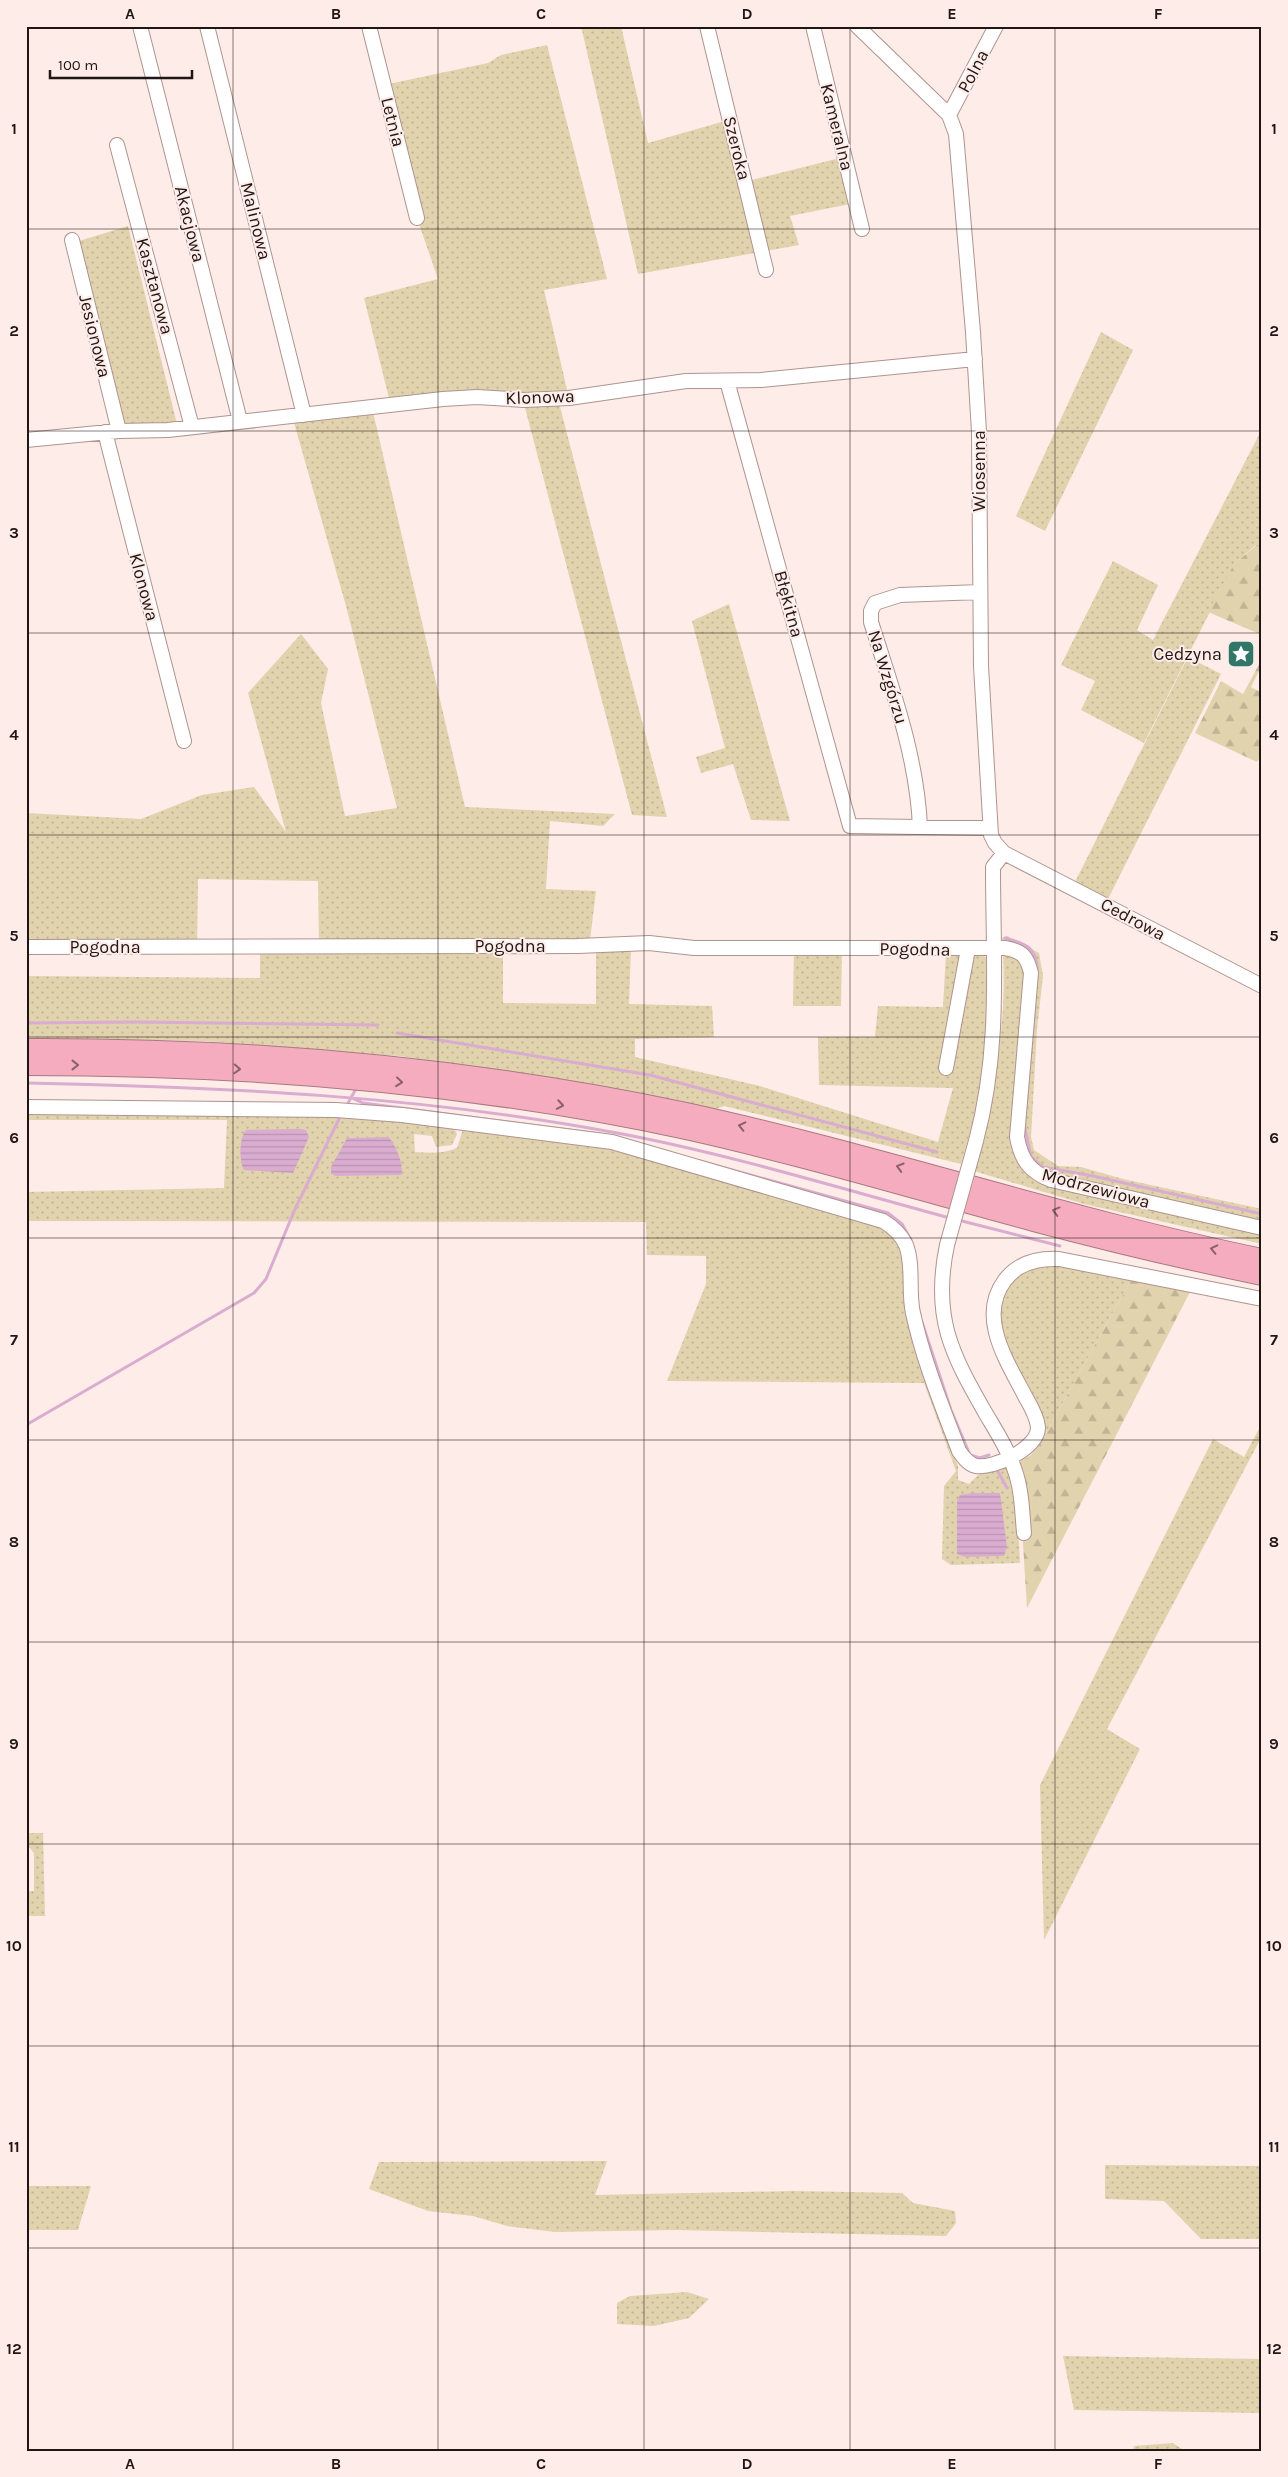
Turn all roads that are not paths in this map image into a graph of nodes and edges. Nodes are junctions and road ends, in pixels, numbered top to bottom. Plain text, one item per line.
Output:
1 (140, 26) edge
2 (206, 26) edge
3 (369, 26) edge
4 (707, 26) edge
5 (812, 26) edge
6 (857, 26) edge
7 (996, 26) edge
8 (949, 115) junction
9 (117, 145) dead end
10 (417, 218) dead end
11 (862, 229) dead end
12 (72, 240) dead end
13 (766, 270) dead end
14 (975, 359) junction
15 (727, 381) junction
16 (304, 415) junction
17 (240, 421) junction
18 (192, 427) junction
19 (119, 431) junction
20 (105, 432) junction
21 (26, 440) edge
22 (980, 592) junction
23 (184, 741) dead end
24 (920, 827) junction
25 (990, 828) junction
26 (1004, 853) junction
27 (26, 947) edge
28 (968, 949) junction
29 (993, 949) junction
30 (1262, 986) edge
31 (26, 1049) edge
32 (26, 1065) edge
33 (946, 1068) dead end
34 (26, 1107) edge
35 (1262, 1228) edge
36 (1262, 1259) edge
37 (1262, 1275) edge
38 (1262, 1299) edge
39 (1009, 1456) junction
40 (1024, 1533) dead end

1 - 17 street, Akacjowa
2 - 16 street, Malinowa
3 - 10 street, Letnia
4 - 13 street, Szeroka
5 - 11 street, Kameralna
6 - 8 street, Wiosenna
7 - 8 street, Polna
8 - 14 street, Wiosenna
9 - 18 street, Kasztanowa
12 - 19 street, Jesionowa
14 - 15 street, Klonowa
14 - 22 street, Wiosenna
15 - 16 street, Klonowa
15 - 24 street, Błękitna
16 - 17 street, Klonowa
17 - 18 street, Klonowa
18 - 19 street, Klonowa
19 - 20 street, Klonowa
20 - 21 street, Klonowa
20 - 23 street, Klonowa
22 - 24 street, Na Wzgórzu
22 - 25 street, Wiosenna
24 - 25 street
25 - 26 street, Wiosenna
26 - 29 street
26 - 30 street, Cedrowa
27 - 28 street, Pogodna
28 - 29 street, Pogodna
28 - 33 street
29 - 35 street, Modrzewiowa
29 - 39 street, bridge
36 -> 31 highway
32 -> 37 highway
34 - 39 street
38 - 39 street
39 - 40 street

